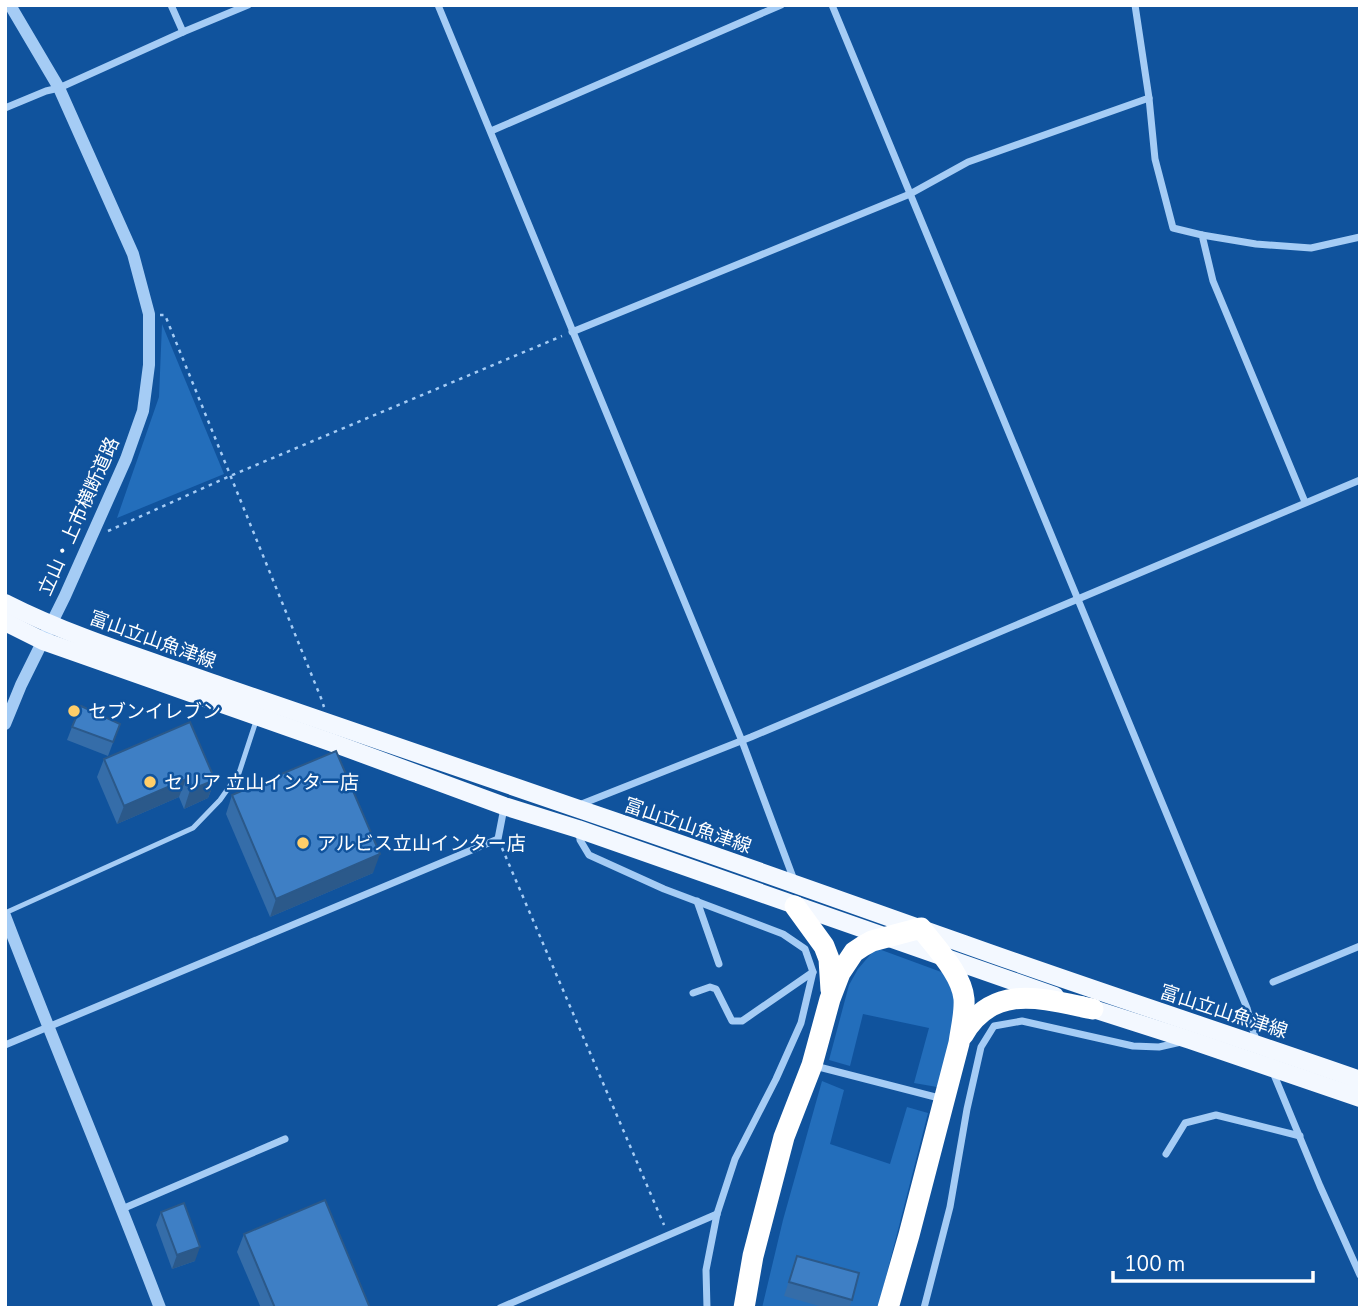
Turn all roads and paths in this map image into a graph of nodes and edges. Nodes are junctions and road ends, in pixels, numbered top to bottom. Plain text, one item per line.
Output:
1 (171, 5) edge
2 (247, 5) edge
3 (438, 5) edge
4 (781, 5) edge
5 (832, 5) edge
6 (1135, 5) edge
7 (12, 9) edge
8 (183, 32) junction
9 (60, 88) junction
10 (1149, 97) junction
11 (5, 108) edge
12 (491, 131) junction
13 (910, 194) junction
14 (1202, 235) junction
15 (1360, 237) edge
16 (149, 314) junction
17 (572, 332) junction
18 (230, 476) junction
19 (1360, 480) edge
20 (1305, 502) junction
21 (92, 538) junction
22 (1078, 598) junction
23 (5, 603) edge
24 (5, 622) edge
25 (52, 624) junction
26 (43, 641) junction
27 (257, 716) junction
28 (5, 724) edge
29 (328, 724) junction
30 (742, 741) junction
31 (504, 806) junction
32 (574, 807) junction
33 (579, 829) junction
34 (498, 839) junction
35 (796, 895) junction
36 (697, 901) junction
37 (5, 915) edge
38 (920, 928) junction
39 (885, 937) junction
40 (1360, 946) edge
41 (943, 958) junction
42 (719, 964) dead end
43 (813, 972) junction
44 (1273, 982) dead end
45 (693, 993) dead end
46 (830, 999) junction
47 (1093, 1009) junction
48 (48, 1028) junction
49 (1190, 1040) junction
50 (958, 1043) junction
51 (5, 1045) edge
52 (1258, 1045) junction
53 (811, 1065) junction
54 (1271, 1069) junction
55 (1360, 1080) edge
56 (1360, 1098) edge
57 (943, 1100) junction
58 (1300, 1136) junction
59 (285, 1139) dead end
60 (1166, 1154) dead end
61 (122, 1209) junction
62 (717, 1214) junction
63 (669, 1235) junction
64 (1360, 1275) edge
65 (160, 1308) edge
66 (500, 1308) edge
67 (708, 1308) edge
68 (744, 1308) edge
69 (888, 1308) edge
70 (924, 1308) edge

1 - 8 street
2 - 8 street
3 - 12 street
4 - 12 street
5 - 13 street
6 - 10 street
7 - 9 street
8 - 9 street
9 - 11 street
9 - 16 street, 立山・上市横断道路
10 - 13 street
10 - 14 street
12 - 17 street
13 - 17 street
13 - 22 street
14 - 15 street
14 - 20 street
16 - 18 path
16 - 21 street, 立山・上市横断道路
17 - 18 path
17 - 30 street
18 - 21 path
18 - 29 path
19 - 20 street
20 - 22 street
21 - 25 street, 立山・上市横断道路
22 - 30 street
22 - 52 street
23 - 25 main road, 富山立山魚津線
24 - 26 main road, 富山立山魚津線
25 - 26 street, 立山・上市横断道路
25 - 29 main road, 富山立山魚津線
26 - 27 main road, 富山立山魚津線
26 - 28 street, 立山・上市横断道路
27 - 31 main road, 富山立山魚津線
27 - 37 lane
29 - 32 main road, 富山立山魚津線
30 - 32 street
30 - 35 street
31 - 33 main road, 富山立山魚津線
31 - 34 street
32 - 35 main road, 富山立山魚津線
33 - 35 main road, 富山立山魚津線
33 - 36 street
34 - 48 street
34 - 63 path
35 - 38 main road, 富山立山魚津線
35 - 39 main road, 富山立山魚津線
35 - 46 highway
36 - 42 street
36 - 43 street
37 - 48 street
38 - 39 highway
38 - 41 highway
38 - 52 main road, 富山立山魚津線
39 - 41 main road, 富山立山魚津線
39 - 46 highway
40 - 44 street
41 - 47 main road, 富山立山魚津線
41 - 50 highway
43 - 45 street
43 - 62 street
46 - 53 highway
47 - 49 main road, 富山立山魚津線
47 - 50 highway
48 - 51 street
48 - 61 street
49 - 54 main road, 富山立山魚津線
49 - 70 street
50 - 57 highway
52 - 55 main road, 富山立山魚津線
53 - 57 street
53 - 68 highway
54 - 56 main road, 富山立山魚津線
54 - 58 street
57 - 69 highway
58 - 60 street
58 - 64 street
59 - 61 street
61 - 65 street
62 - 63 street
62 - 67 street
63 - 66 street

